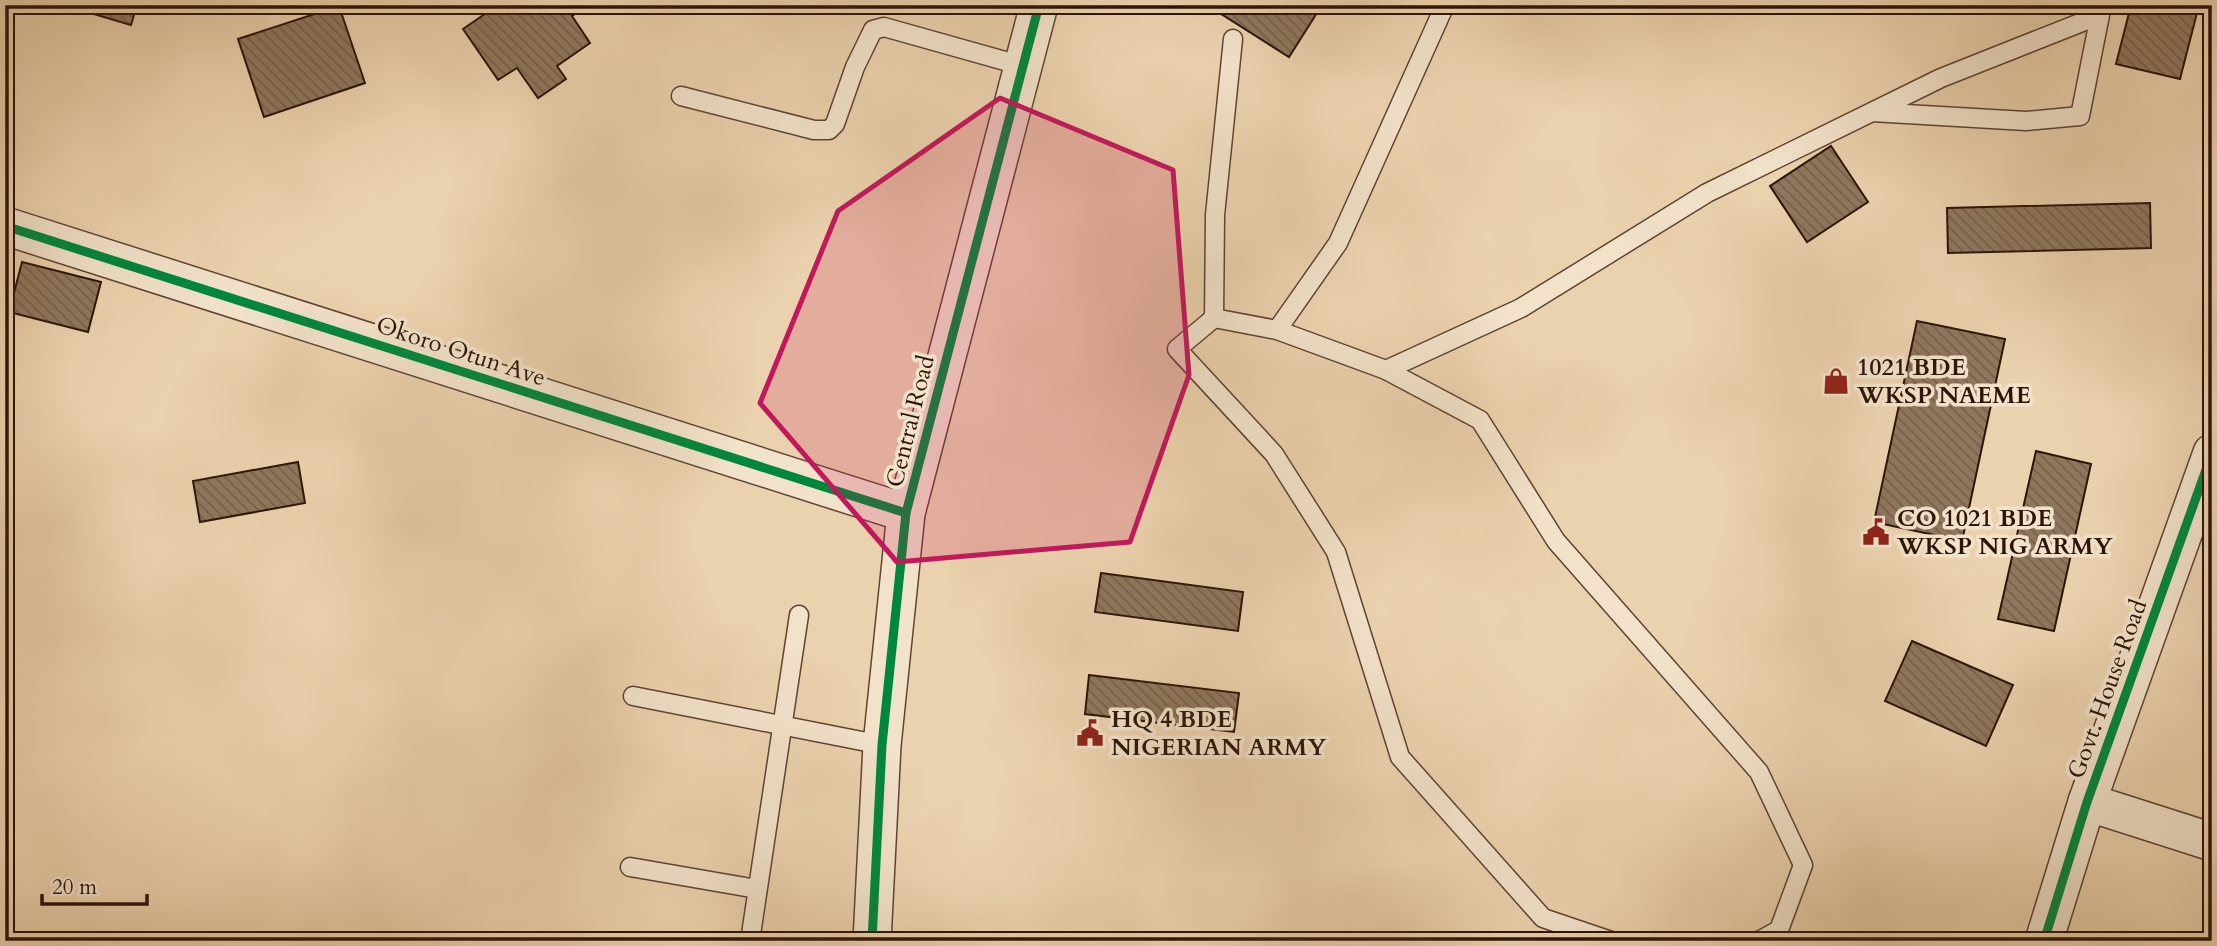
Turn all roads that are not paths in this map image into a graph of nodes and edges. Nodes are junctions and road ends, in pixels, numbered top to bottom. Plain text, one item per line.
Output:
1 (1039, 5) edge
2 (1446, 5) edge
3 (2101, 10) edge
4 (1233, 38) dead end
5 (1023, 66) junction
6 (681, 96) dead end
7 (1872, 112) junction
8 (5, 226) edge
9 (1214, 318) junction
10 (1277, 330) junction
11 (1385, 370) junction
12 (2212, 453) edge
13 (906, 513) junction
14 (799, 615) dead end
15 (633, 696) dead end
16 (781, 724) junction
17 (882, 745) junction
18 (2087, 802) junction
19 (2212, 842) edge
20 (630, 867) dead end
21 (757, 889) junction
22 (750, 941) edge
23 (872, 941) edge
24 (1611, 941) edge
25 (1759, 941) edge
26 (2044, 941) edge

1 - 5 street, Central Road
2 - 10 lane
3 - 7 lane
3 - 7 lane
4 - 9 lane
5 - 6 lane
5 - 13 street, Central Road
7 - 11 lane
8 - 13 street, Okoro Otun Ave
9 - 10 lane
9 - 24 lane
10 - 11 lane
11 - 25 lane
12 - 18 street, Govt. House Road
13 - 17 street, Central Road
14 - 16 lane
15 - 16 lane
16 - 17 lane
16 - 21 lane
17 - 23 street, Central Road
18 - 19 street
18 - 26 street, Govt. House Road
20 - 21 lane
21 - 22 lane

